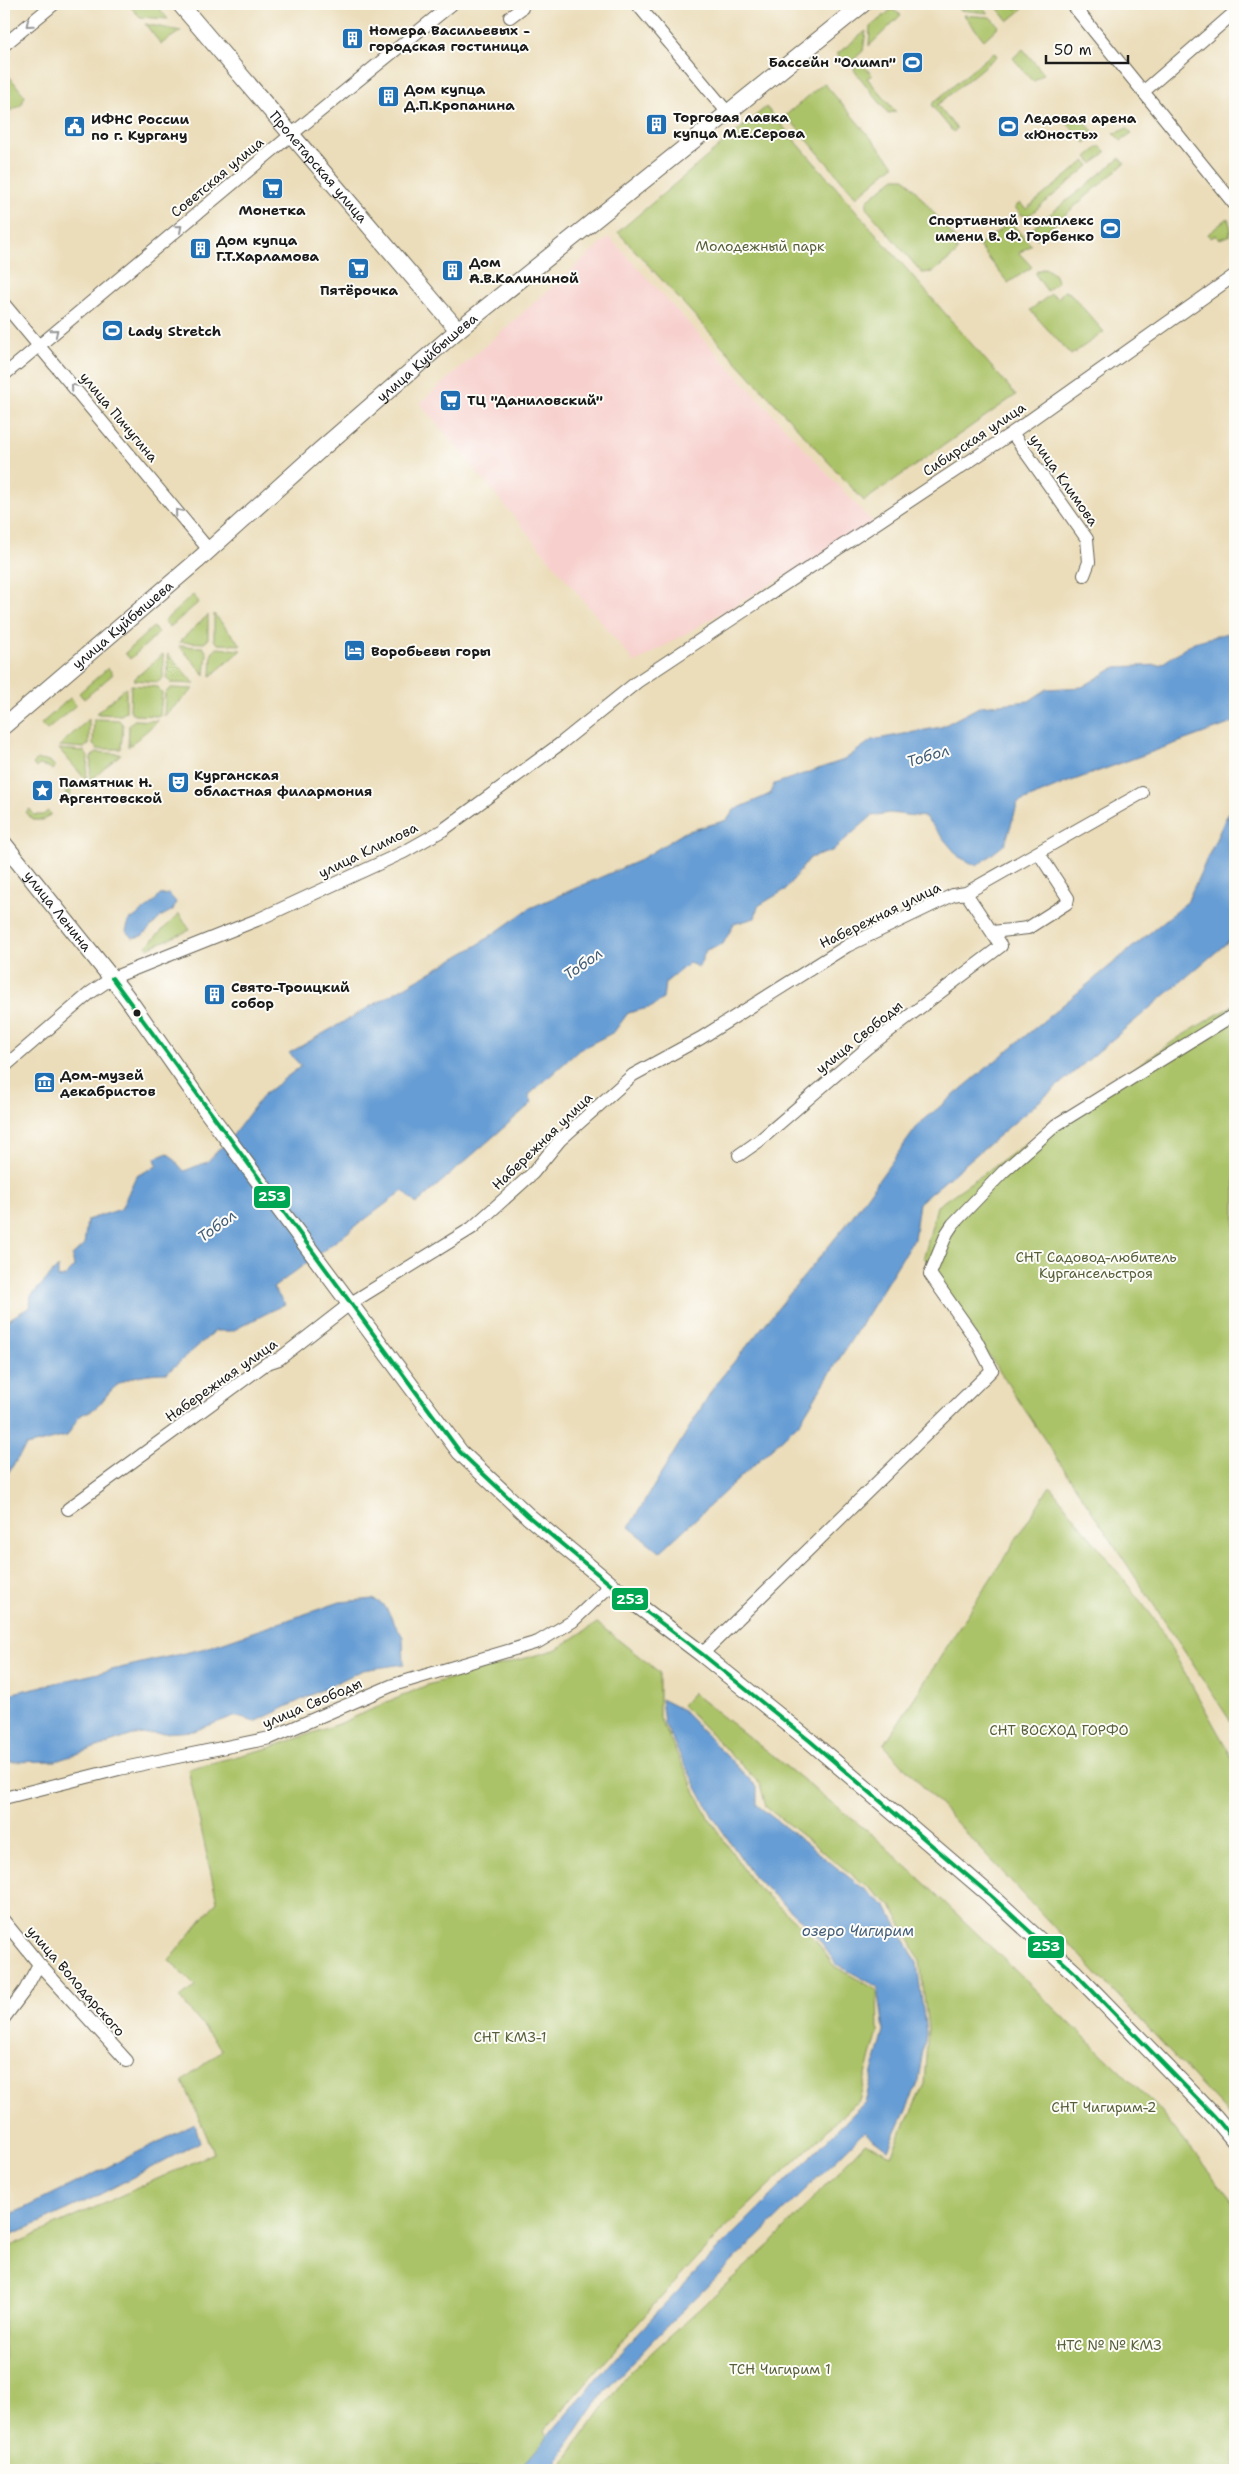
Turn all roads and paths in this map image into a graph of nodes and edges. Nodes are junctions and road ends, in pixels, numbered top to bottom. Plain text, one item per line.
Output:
1 (54, 4) edge
2 (180, 4) edge
3 (452, 4) edge
4 (519, 4) edge
5 (637, 4) edge
6 (863, 4) edge
7 (1072, 4) edge
8 (1235, 12) edge
9 (510, 17) dead end
10 (4, 45) edge
11 (1143, 92) junction
12 (728, 113) junction
13 (292, 134) junction
14 (1235, 205) edge
15 (1235, 275) edge
16 (4, 304) edge
17 (458, 330) junction
18 (39, 345) junction
19 (4, 375) edge
20 (1012, 433) junction
21 (209, 550) junction
22 (1084, 575) dead end
23 (726, 624) joint
24 (4, 726) edge
25 (1142, 793) dead end
26 (4, 844) edge
27 (1038, 852) junction
28 (966, 893) junction
29 (992, 932) junction
30 (112, 978) junction
31 (1235, 1014) edge
32 (4, 1067) edge
33 (739, 1155) dead end
34 (351, 1303) junction
35 (68, 1508) dead end
36 (610, 1584) junction
37 (702, 1654) junction
38 (4, 1798) edge
39 (4, 1920) edge
40 (39, 1964) junction
41 (4, 2018) edge
42 (127, 2061) dead end
43 (1235, 2141) edge

1 -> 10 street
2 - 13 main road, Пролетарская улица
3 - 13 street, Советская улица
4 - 9 street
5 - 12 street
6 - 12 main road, улица Куйбышева
7 - 11 street
8 - 11 street
11 - 14 street
12 - 17 main road, улица Куйбышева
13 - 17 main road, Пролетарская улица
18 -> 13 street, Советская улица
15 - 20 street, Сибирская улица
16 - 18 street, улица Пичугина
17 - 21 main road, улица Куйбышева
18 - 19 street, Советская улица
21 -> 18 street, улица Пичугина
20 - 22 street, улица Климова
20 - 23 street, Сибирская улица
21 - 24 main road, улица Куйбышева
23 - 30 street, улица Климова
25 - 27 street, Набережная улица
26 - 30 main road, улица Ленина
27 - 28 street, Набережная улица
27 - 29 street
28 - 29 street
28 - 34 street, Набережная улица
29 - 33 street, улица Свободы
30 - 32 street, улица Климова
30 - 34 main road, улица Ленина
31 - 37 street
34 - 35 street, Набережная улица
34 - 36 main road, улица Ленина
36 - 37 main road, улица Ленина
36 - 38 street, улица Свободы
37 - 43 main road, улица Ленина
39 - 40 street, улица Володарского
40 - 41 street
40 - 42 street, улица Володарского

